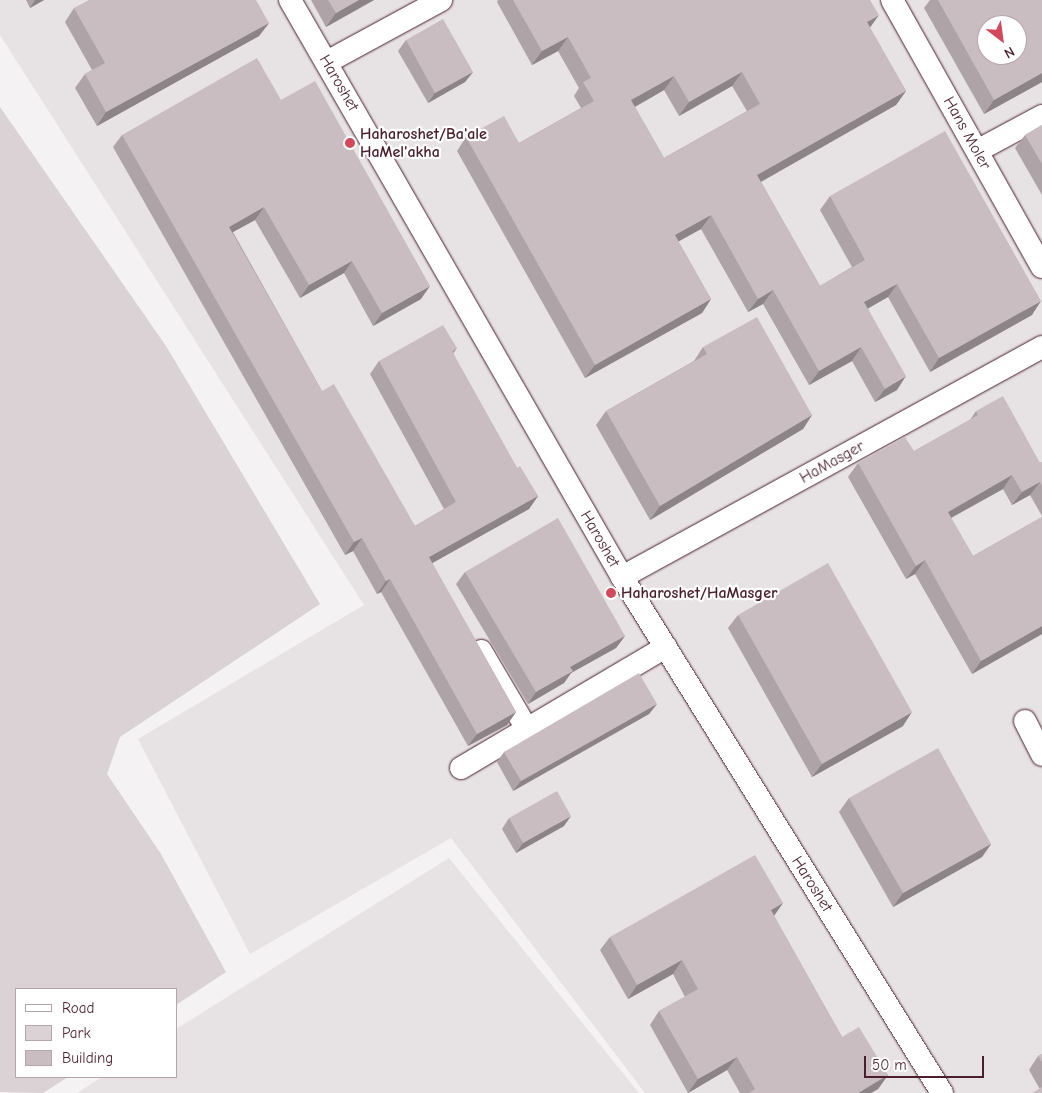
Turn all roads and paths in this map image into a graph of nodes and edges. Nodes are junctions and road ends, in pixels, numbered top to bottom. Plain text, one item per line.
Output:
1 (290, 0) edge
2 (440, 0) edge
3 (892, 0) edge
4 (327, 62) junction
5 (1042, 116) edge
6 (977, 151) junction
7 (1042, 267) edge
8 (1042, 347) edge
9 (622, 577) junction
10 (472, 636) edge
11 (666, 647) junction
12 (1025, 721) dead end
13 (527, 729) junction
14 (1042, 755) edge
15 (461, 768) dead end
16 (942, 1093) edge

1 - 4 street, Haroshet
2 - 4 street
3 - 6 street, Hans Moler
4 - 9 street, Haroshet
5 - 6 street
6 - 7 street, Hans Moler
8 - 9 street, HaMasger
9 - 11 street, Haroshet
10 - 13 street
11 - 13 street
11 - 16 street, Haroshet
12 - 14 street
13 - 15 street

